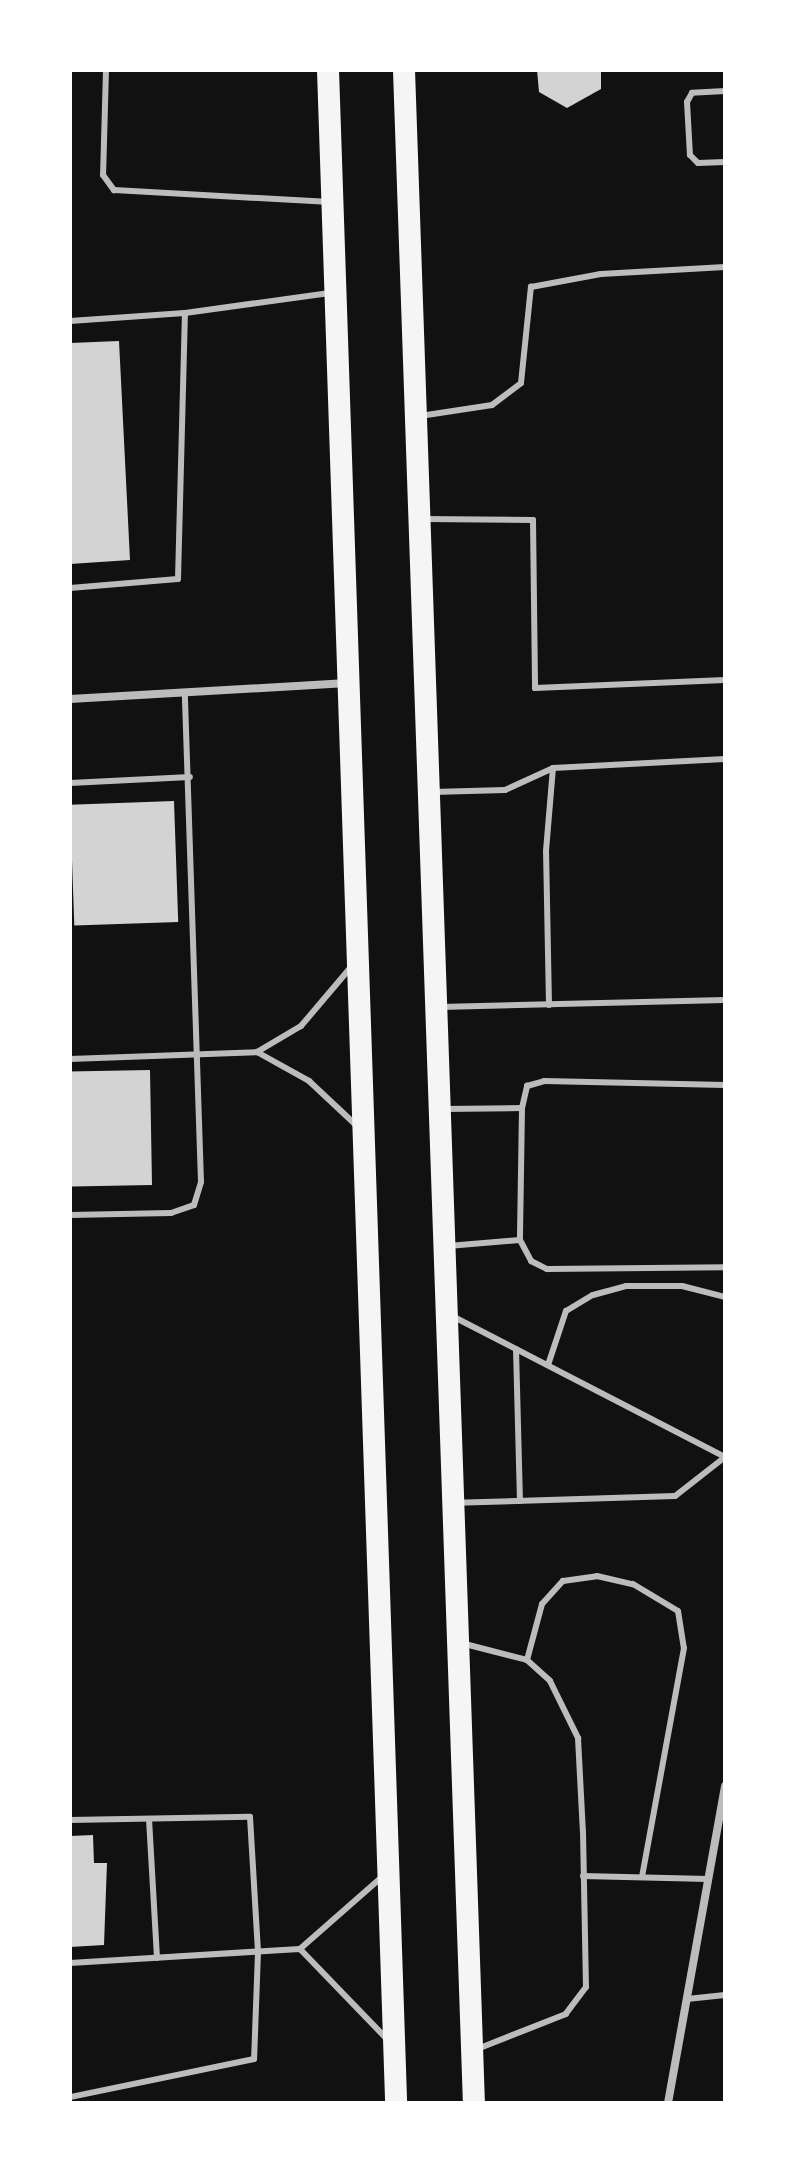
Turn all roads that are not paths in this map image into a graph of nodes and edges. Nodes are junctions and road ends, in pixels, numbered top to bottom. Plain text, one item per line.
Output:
1 (106, 70) edge
2 (328, 70) edge
3 (404, 70) edge
4 (725, 91) edge
5 (725, 162) edge
6 (332, 202) junction
7 (725, 267) edge
8 (335, 292) junction
9 (185, 313) junction
10 (70, 321) edge
11 (416, 417) junction
12 (420, 519) junction
13 (70, 588) edge
14 (725, 680) edge
15 (348, 683) junction
16 (185, 693) junction
17 (70, 699) edge
18 (725, 759) edge
19 (553, 768) junction
20 (190, 777) junction
21 (70, 783) edge
22 (429, 792) junction
23 (357, 958) junction
24 (725, 1000) edge
25 (549, 1005) junction
26 (436, 1008) junction
27 (257, 1052) junction
28 (199, 1053) junction
29 (70, 1059) edge
30 (725, 1085) edge
31 (522, 1108) junction
32 (440, 1110) junction
33 (363, 1133) junction
34 (70, 1215) edge
35 (520, 1240) junction
36 (445, 1246) junction
37 (725, 1267) edge
38 (725, 1297) edge
39 (447, 1314) junction
40 (516, 1349) junction
41 (548, 1365) junction
42 (725, 1456) edge
43 (520, 1501) junction
44 (453, 1503) junction
45 (458, 1642) junction
46 (527, 1660) junction
47 (725, 1786) edge
48 (149, 1819) junction
49 (70, 1820) edge
50 (388, 1871) junction
51 (583, 1876) junction
52 (642, 1877) junction
53 (708, 1879) junction
54 (300, 1949) junction
55 (258, 1952) junction
56 (157, 1958) junction
57 (70, 1963) edge
58 (725, 1995) edge
59 (687, 1999) junction
60 (394, 2046) junction
61 (472, 2050) junction
62 (70, 2097) edge
63 (396, 2103) edge
64 (474, 2103) edge
65 (668, 2103) edge

1 - 6 lane
2 - 6 highway
3 - 11 highway
4 - 5 lane
6 - 8 highway
7 - 11 lane
8 - 9 lane
8 - 15 highway
9 - 10 lane
9 - 13 lane
11 - 12 highway
12 - 14 lane
12 - 22 highway
15 - 16 street
15 - 23 highway
16 - 17 street
16 - 20 lane
18 - 19 lane
19 - 22 lane
19 - 25 lane
20 - 21 lane
20 - 28 lane
22 - 26 highway
23 - 27 lane
23 - 33 highway
24 - 25 lane
25 - 26 lane
26 - 32 highway
27 - 28 lane
27 - 33 lane
28 - 29 lane
28 - 34 lane
30 - 31 lane
31 - 32 lane
31 - 35 lane
32 - 36 highway
33 - 50 highway
35 - 36 lane
35 - 37 lane
36 - 39 highway
38 - 41 lane
39 - 40 lane
39 - 44 highway
40 - 41 lane
40 - 43 lane
41 - 42 lane
42 - 43 lane
43 - 44 lane
44 - 45 highway
45 - 46 lane
45 - 61 highway
46 - 51 lane
46 - 52 lane
47 - 53 street
48 - 49 lane
48 - 55 lane
48 - 56 lane
50 - 54 lane
50 - 60 highway
51 - 52 lane
51 - 61 lane
52 - 53 lane
53 - 59 street
54 - 55 lane
54 - 60 lane
55 - 56 lane
55 - 62 lane
56 - 57 lane
58 - 59 lane
59 - 65 street
60 - 63 highway
61 - 64 highway

